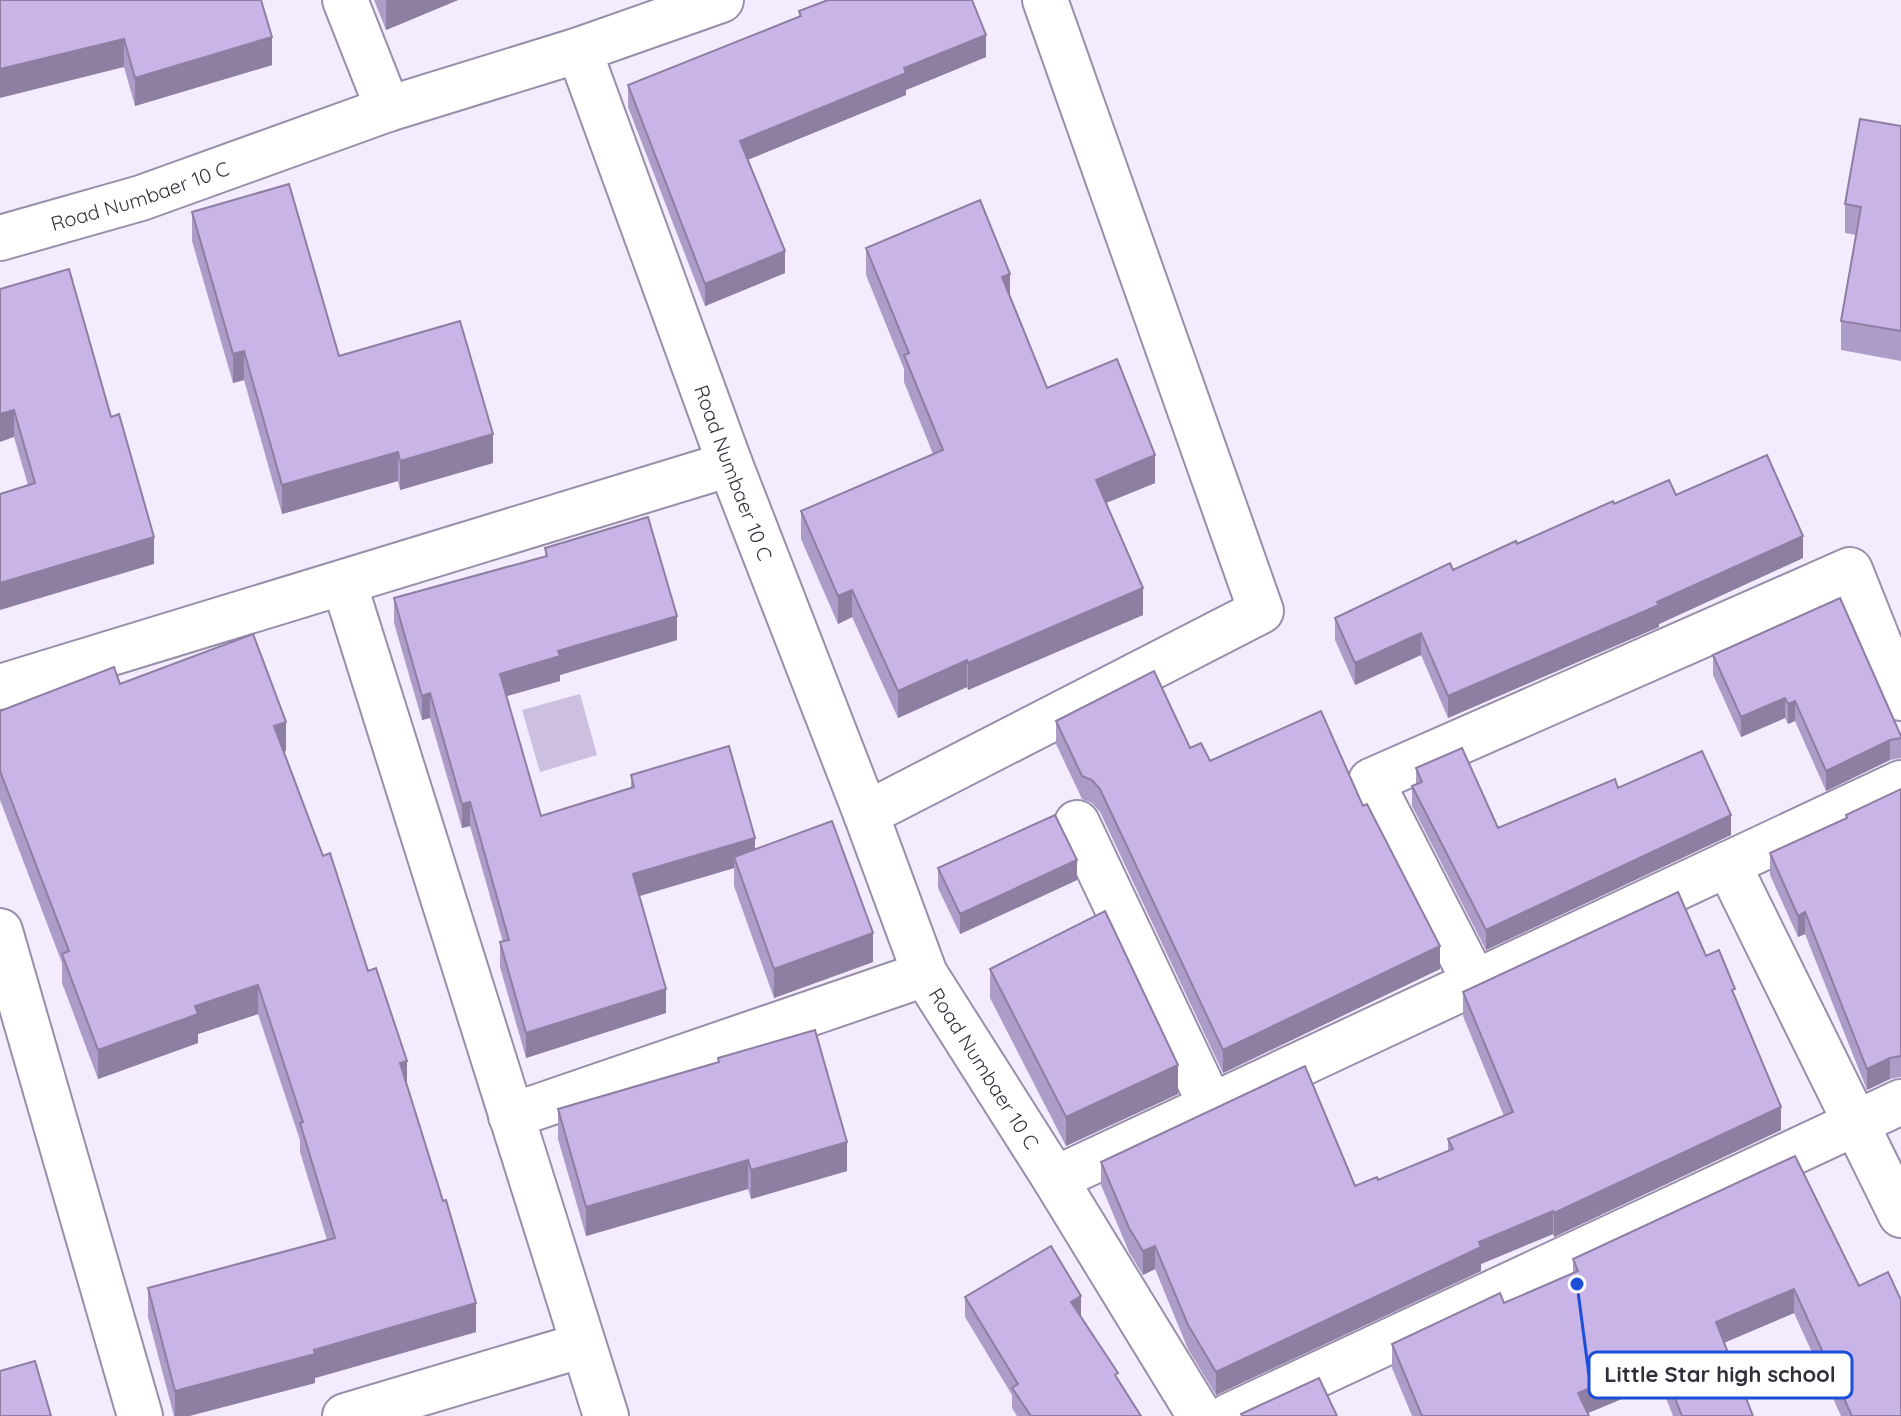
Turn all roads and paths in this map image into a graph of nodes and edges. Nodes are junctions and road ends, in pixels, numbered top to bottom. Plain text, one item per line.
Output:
1 (345, 0) edge
2 (721, 0) edge
3 (1045, 0) edge
4 (579, 50) junction
5 (388, 109) junction
6 (0, 238) edge
7 (730, 464) junction
8 (344, 583) junction
9 (0, 687) edge
10 (1901, 698) edge
11 (1901, 783) edge
12 (866, 814) junction
13 (1077, 823) dead end
14 (1728, 864) junction
15 (0, 931) edge
16 (925, 974) junction
17 (1475, 983) junction
18 (1901, 1102) edge
19 (1211, 1106) junction
20 (511, 1116) junction
21 (1856, 1122) junction
22 (1055, 1179) junction
23 (1901, 1215) edge
24 (583, 1345) junction
25 (140, 1416) edge
26 (345, 1416) edge
27 (606, 1416) edge
28 (1200, 1416) edge
29 (1229, 1416) edge

1 - 5 street
2 - 4 street
3 - 12 street
4 - 5 street, Road Numbaer 10 C
4 - 7 street, Road Numbaer 10 C
5 - 6 street, Road Numbaer 10 C
7 - 8 street
7 - 12 street, Road Numbaer 10 C
8 - 9 street
8 - 20 street
10 - 17 street
11 - 14 street
12 - 16 street, Road Numbaer 10 C
13 - 19 street
14 - 17 street
14 - 21 street
15 - 25 street
16 - 20 street
16 - 22 street, Road Numbaer 10 C
17 - 19 street
18 - 21 street
19 - 22 street
20 - 24 street
21 - 23 street
21 - 29 street
22 - 28 street, Road Numbaer 10 C
24 - 26 street
24 - 27 street

